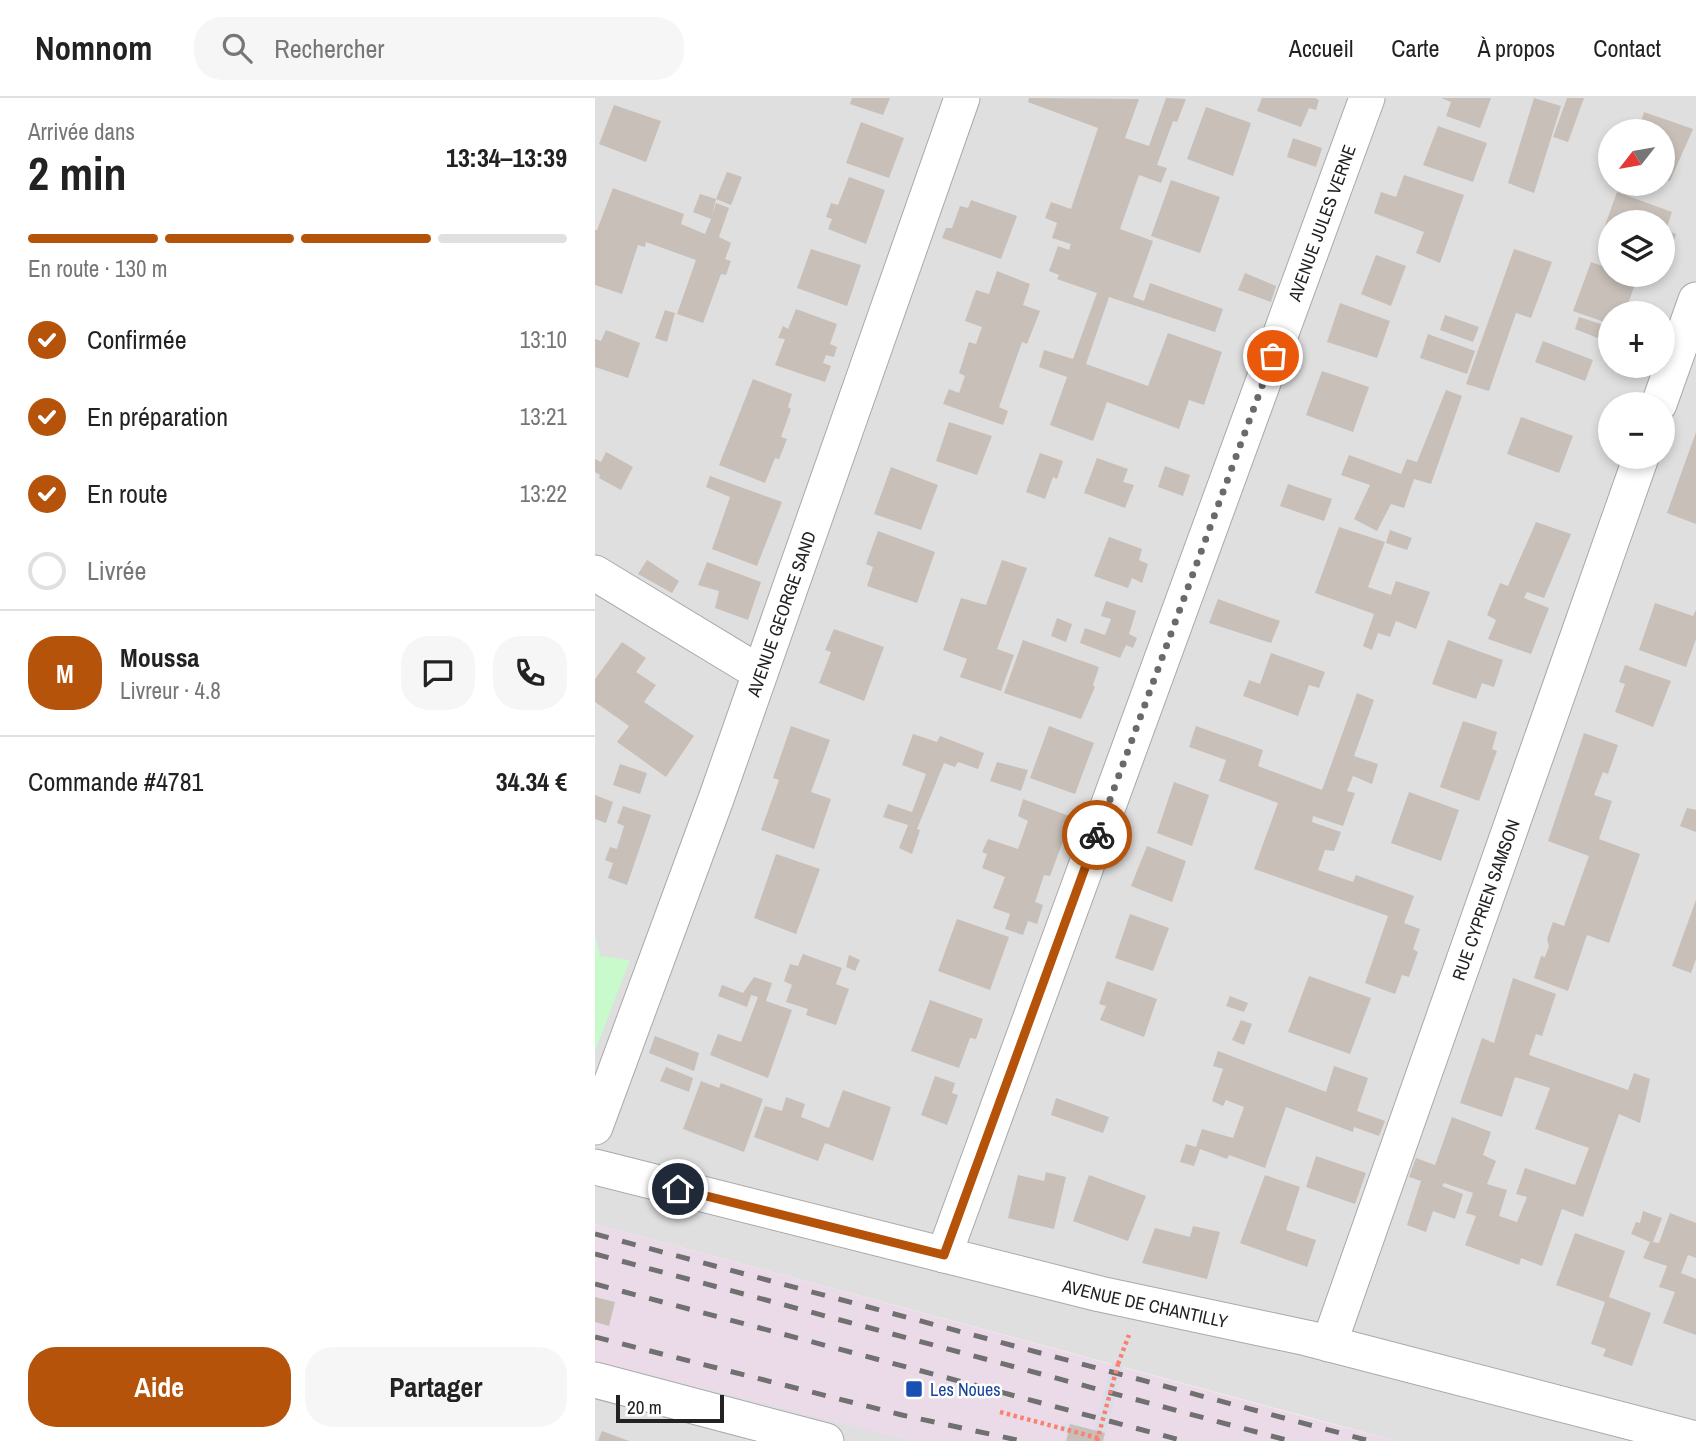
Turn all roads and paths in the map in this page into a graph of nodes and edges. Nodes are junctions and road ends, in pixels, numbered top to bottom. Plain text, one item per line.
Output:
1 (962, 98) edge
2 (1367, 98) edge
3 (1696, 300) edge
4 (1663, 392) edge
5 (1637, 469) edge
6 (595, 573) edge
7 (760, 673) junction
8 (595, 1127) edge
9 (595, 1167) edge
10 (944, 1255) junction
11 (1129, 1334) dead end
12 (1329, 1344) junction
13 (595, 1380) edge
14 (1000, 1412) dead end
15 (766, 1433) edge
16 (1097, 1439) edge
17 (1696, 1439) edge
18 (826, 1441) edge

1 - 7 street, AVENUE GEORGE SAND
2 - 10 street, AVENUE JULES VERNE
3 - 4 street
5 - 12 street, RUE CYPRIEN SAMSON
6 - 7 street
7 - 8 street, AVENUE GEORGE SAND
9 - 10 street, AVENUE DE CHANTILLY
10 - 12 street, AVENUE DE CHANTILLY
11 - 16 path, bridge
12 - 17 street, AVENUE DE CHANTILLY
13 - 15 street
14 - 16 path
15 - 18 street

